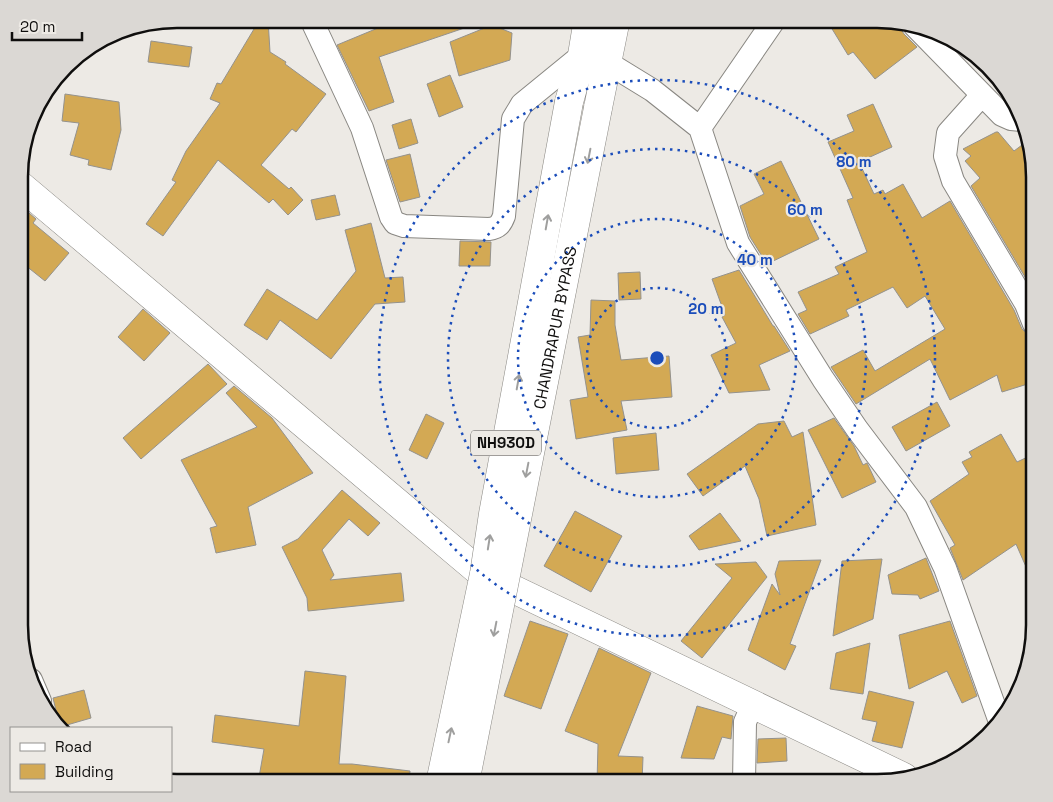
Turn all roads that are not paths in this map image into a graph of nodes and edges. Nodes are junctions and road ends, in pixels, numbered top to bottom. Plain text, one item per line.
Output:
1 (315, 28) edge
2 (586, 28) edge
3 (614, 28) edge
4 (769, 28) edge
5 (922, 35) edge
6 (582, 55) junction
7 (608, 63) junction
8 (982, 95) junction
9 (1014, 119) edge
10 (700, 128) junction
11 (28, 191) edge
12 (1026, 304) edge
13 (753, 704) junction
14 (997, 713) edge
15 (896, 773) edge
16 (442, 774) edge
17 (467, 774) edge
18 (744, 774) edge

1 - 6 street
2 - 6 main road, CHANDRAPUR BYPASS / NH930D
3 - 7 main road, CHANDRAPUR BYPASS / NH930D
4 - 10 street
5 - 8 street
6 - 7 street
16 -> 6 main road, CHANDRAPUR BYPASS / NH930D, bridge
7 - 10 street
7 -> 17 main road, CHANDRAPUR BYPASS / NH930D, bridge
8 - 9 street
8 - 12 street
10 - 14 street
11 - 13 main road
13 - 15 main road
13 - 18 street

